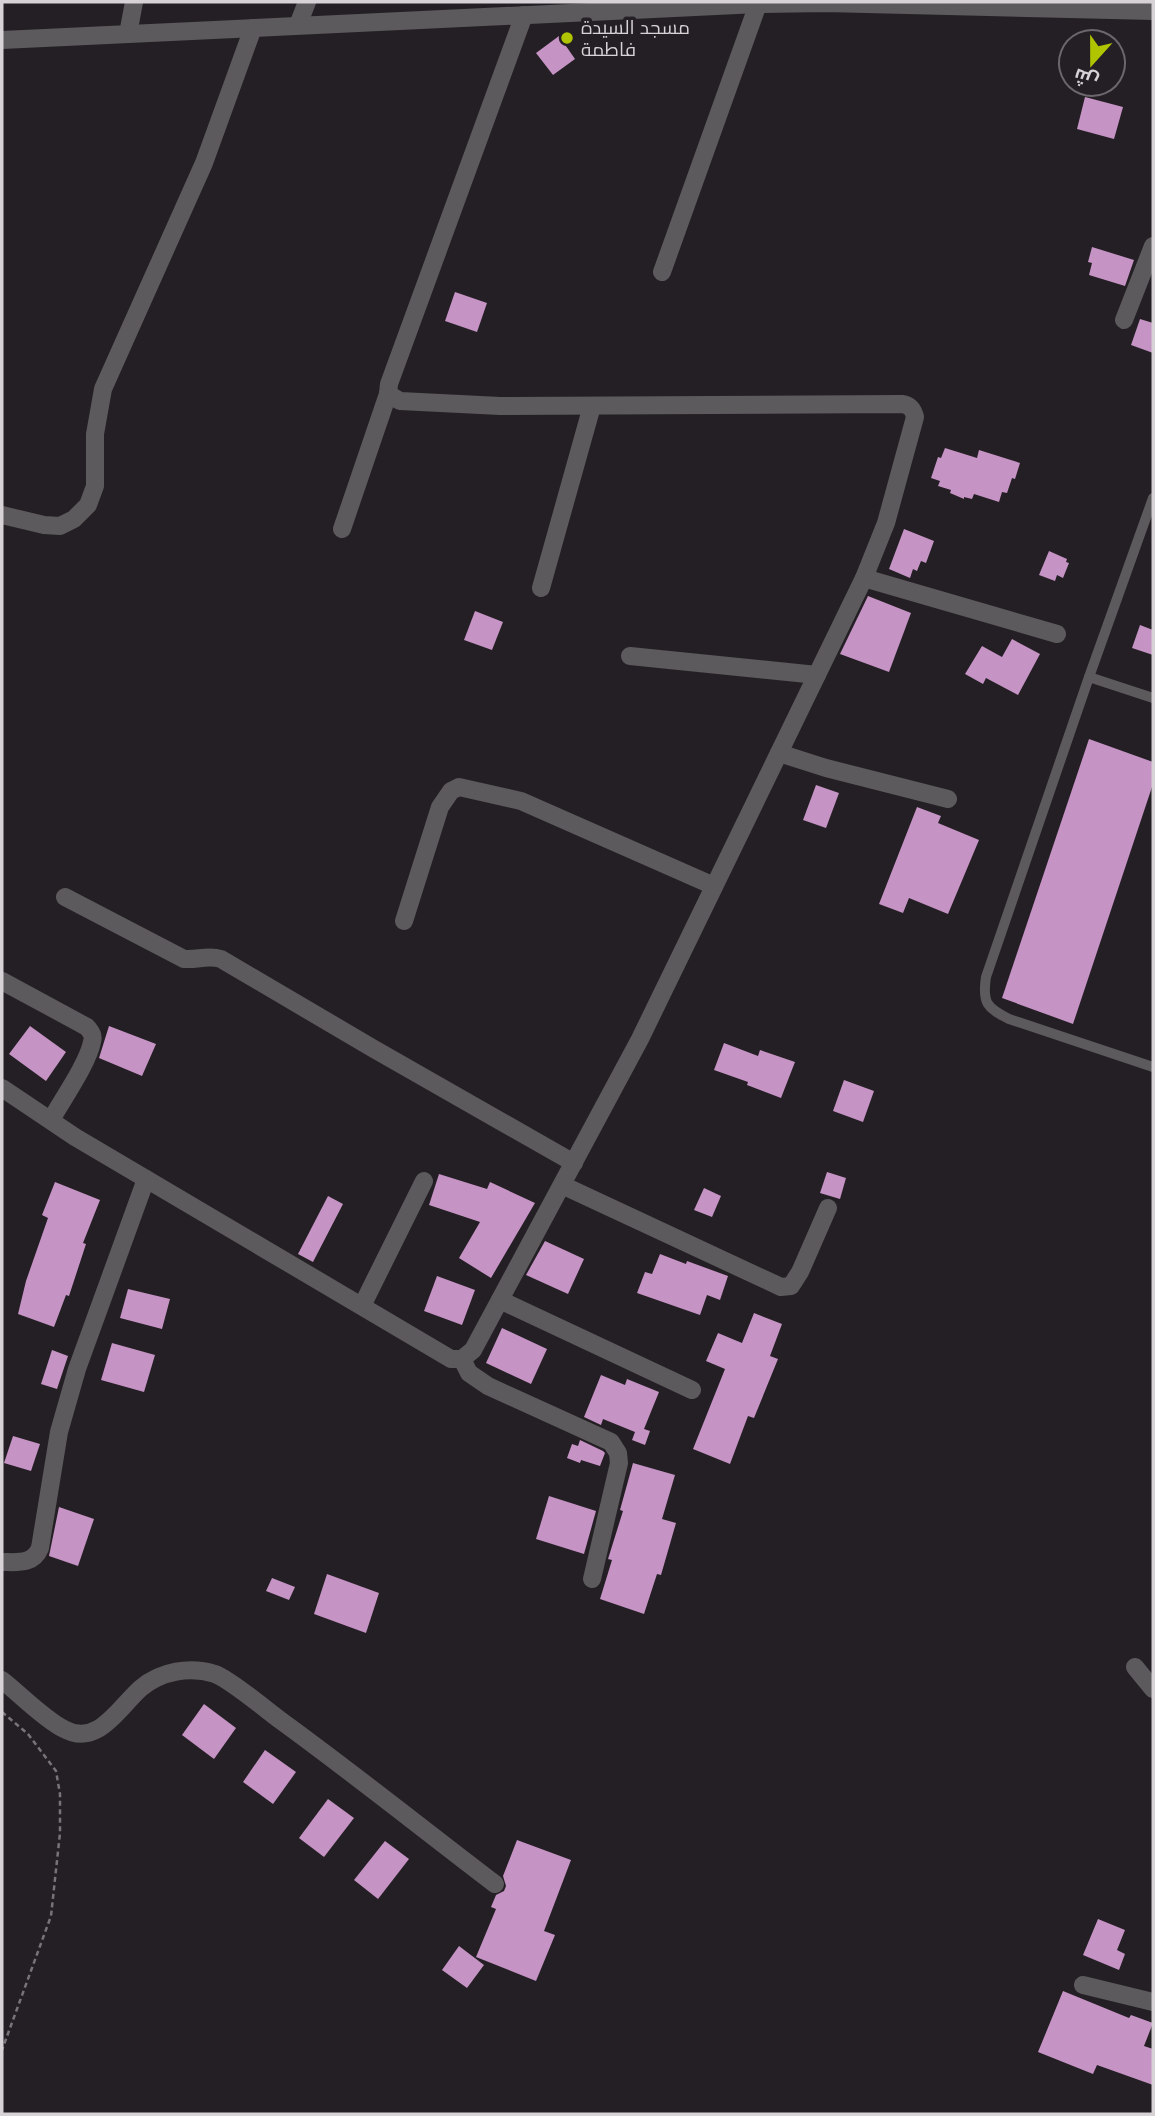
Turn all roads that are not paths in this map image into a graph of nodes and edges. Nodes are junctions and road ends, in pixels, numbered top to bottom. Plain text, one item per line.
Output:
1 (134, 2) edge
2 (307, 2) edge
3 (758, 4) junction
4 (1153, 11) edge
5 (524, 15) junction
6 (298, 26) junction
7 (253, 28) junction
8 (128, 34) junction
9 (2, 40) edge
10 (1153, 246) edge
11 (662, 272) dead end
12 (1124, 320) dead end
13 (388, 394) junction
14 (592, 406) junction
15 (1153, 498) edge
16 (2, 515) edge
17 (342, 529) dead end
18 (864, 578) junction
19 (541, 588) dead end
20 (1056, 634) dead end
21 (630, 656) dead end
22 (817, 675) junction
23 (1089, 677) junction
24 (1153, 698) edge
25 (779, 753) junction
26 (947, 799) dead end
27 (714, 886) junction
28 (65, 897) dead end
29 (404, 921) dead end
30 (2, 981) edge
31 (1153, 1067) edge
32 (2, 1088) edge
33 (51, 1120) junction
34 (574, 1163) junction
35 (146, 1179) junction
36 (424, 1181) dead end
37 (562, 1185) junction
38 (828, 1208) dead end
39 (500, 1300) junction
40 (362, 1307) junction
41 (462, 1360) junction
42 (692, 1390) dead end
43 (2, 1562) edge
44 (592, 1579) dead end
45 (1135, 1667) dead end
46 (2, 1680) edge
47 (1153, 1689) edge
48 (495, 1884) dead end
49 (1083, 1985) dead end
50 (1153, 2002) edge

1 - 8 street
2 - 6 street
3 - 4 street
3 - 5 street
3 - 11 street
5 - 6 street
5 - 13 street
6 - 7 street
7 - 8 street
7 - 16 street
8 - 9 street
10 - 12 street
13 - 14 street
13 - 17 street
14 - 18 street
14 - 19 street
15 - 23 lane
18 - 20 street
18 - 22 street
21 - 22 street
22 - 25 street
23 - 24 lane
23 - 31 lane
25 - 26 street
25 - 27 street
27 - 29 street
27 - 34 street
28 - 34 street
30 - 33 street
32 - 33 street
33 - 35 street
34 - 37 street
35 - 40 street
35 - 43 street
36 - 40 street
37 - 38 street
37 - 39 street
39 - 41 street
39 - 42 street
40 - 41 street
41 - 44 street
45 - 47 street
46 - 48 street
49 - 50 street

